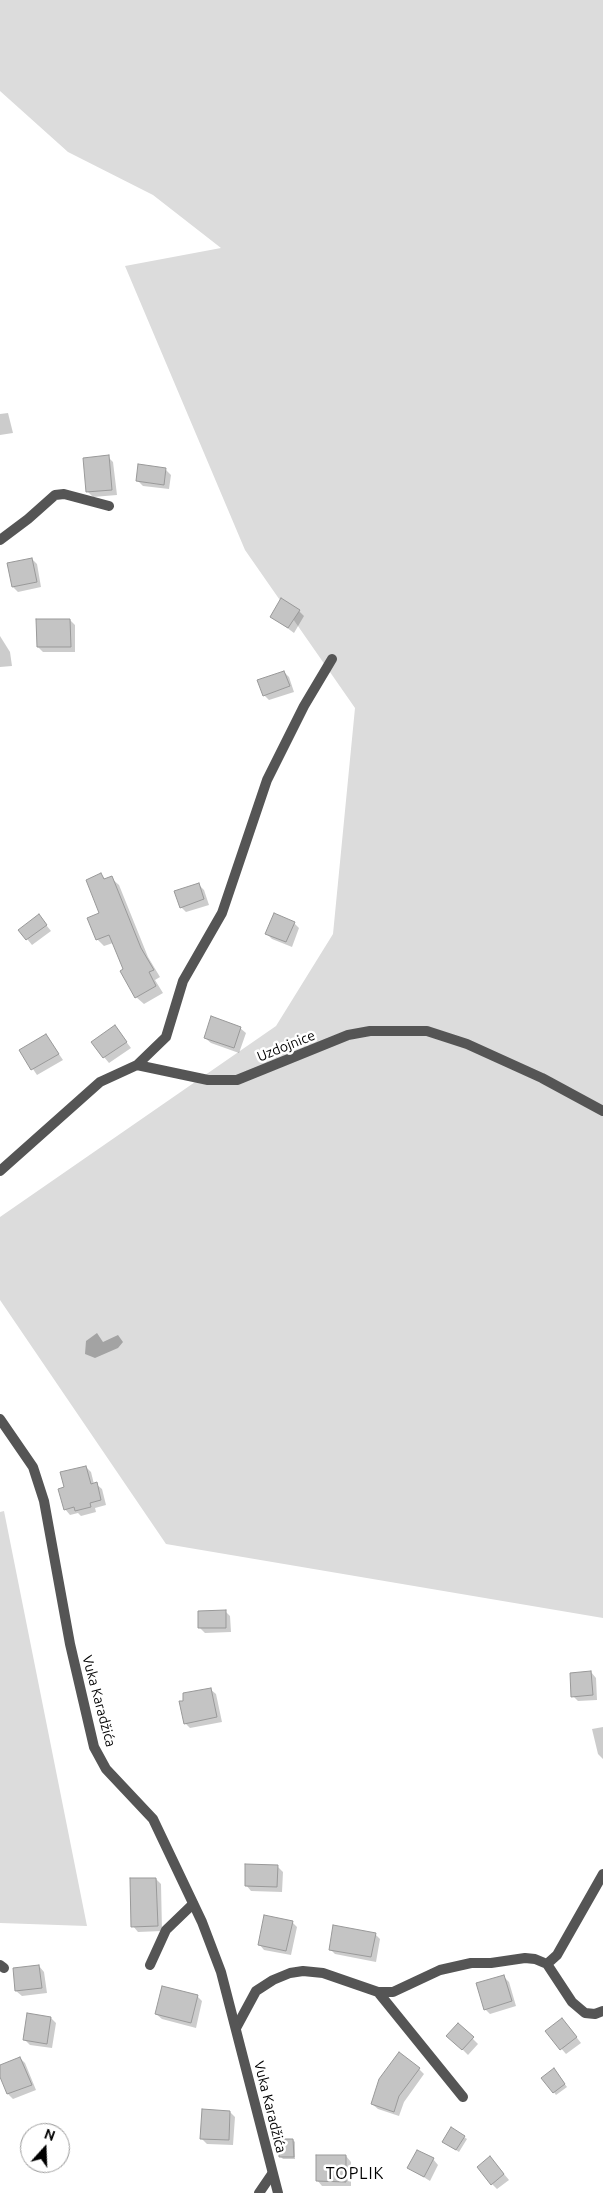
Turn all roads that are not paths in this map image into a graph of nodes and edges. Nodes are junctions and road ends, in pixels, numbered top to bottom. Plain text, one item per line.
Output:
1 (109, 506) dead end
2 (0, 540) edge
3 (332, 659) dead end
4 (137, 1065) junction
5 (603, 1112) edge
6 (0, 1171) edge
7 (0, 1419) edge
8 (603, 1874) edge
9 (193, 1904) junction
10 (547, 1964) junction
11 (150, 1965) dead end
12 (378, 1992) junction
13 (603, 2011) edge
14 (236, 2028) junction
15 (463, 2097) dead end
16 (272, 2174) junction
17 (260, 2193) edge
18 (278, 2193) edge

1 - 2 street
3 - 4 street
4 - 5 street, Uzdojnice
4 - 6 street
7 - 9 street, Vuka Karadžića
8 - 10 street
9 - 11 street
9 - 14 street, Vuka Karadžića
10 - 12 street
10 - 13 street
12 - 14 street
12 - 15 street
14 - 16 street, Vuka Karadžića
16 - 17 street
16 - 18 street, Vuka Karadžića

